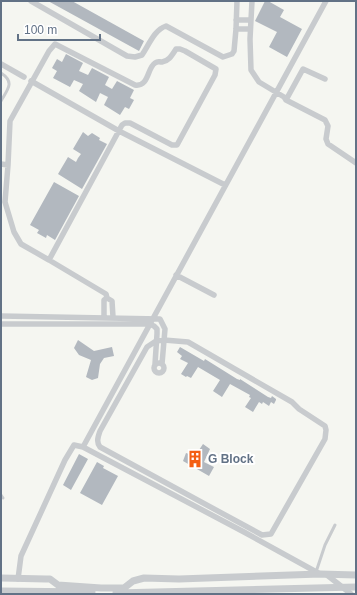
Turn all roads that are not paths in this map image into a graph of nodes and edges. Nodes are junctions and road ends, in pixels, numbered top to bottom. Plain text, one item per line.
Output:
1 (31, 1) edge
2 (237, 1) edge
3 (252, 1) edge
4 (326, 1) edge
5 (236, 20) junction
6 (251, 20) junction
7 (236, 29) junction
8 (250, 29) junction
9 (1, 64) edge
10 (1, 73) edge
11 (24, 77) dead end
12 (326, 80) dead end
13 (31, 81) junction
14 (275, 93) junction
15 (286, 99) junction
16 (1, 101) edge
17 (119, 131) junction
18 (356, 163) edge
19 (1, 164) edge
20 (8, 165) junction
21 (225, 185) junction
22 (49, 260) junction
23 (176, 275) junction
24 (214, 295) dead end
25 (107, 298) junction
26 (1, 316) edge
27 (104, 317) junction
28 (113, 318) junction
29 (152, 318) junction
30 (1, 324) edge
31 (149, 324) junction
32 (164, 340) junction
33 (156, 341) junction
34 (83, 447) junction
35 (335, 525) dead end
36 (321, 574) junction
37 (356, 575) edge
38 (1, 578) edge
39 (18, 578) junction
40 (342, 587) junction
41 (356, 587) edge
42 (1, 590) edge
43 (351, 594) edge

1 - 7 street
2 - 5 street
3 - 6 street
4 - 14 street
5 - 6 street
5 - 7 street
6 - 8 street
7 - 8 street
8 - 14 street
9 - 11 street
10 - 16 lane
12 - 15 street
13 - 17 street
13 - 17 street
13 - 20 street
14 - 15 street
14 - 21 street
15 - 18 street
17 - 21 street
17 - 22 street
19 - 20 street
20 - 22 street
21 - 23 street
22 - 25 street
23 - 24 street
23 - 29 street
25 - 27 street
25 - 28 street
26 - 27 street
27 - 28 street
28 - 29 street
29 - 31 street
29 - 32 street
30 - 31 street
31 - 33 street
31 - 34 street
32 - 33 street
32 - 33 street
32 - 33 street
34 - 36 street
34 - 39 street
35 - 36 lane
36 - 37 street
36 - 39 street
36 - 40 street
38 - 39 street
40 - 41 street
40 - 42 street
40 - 43 street

